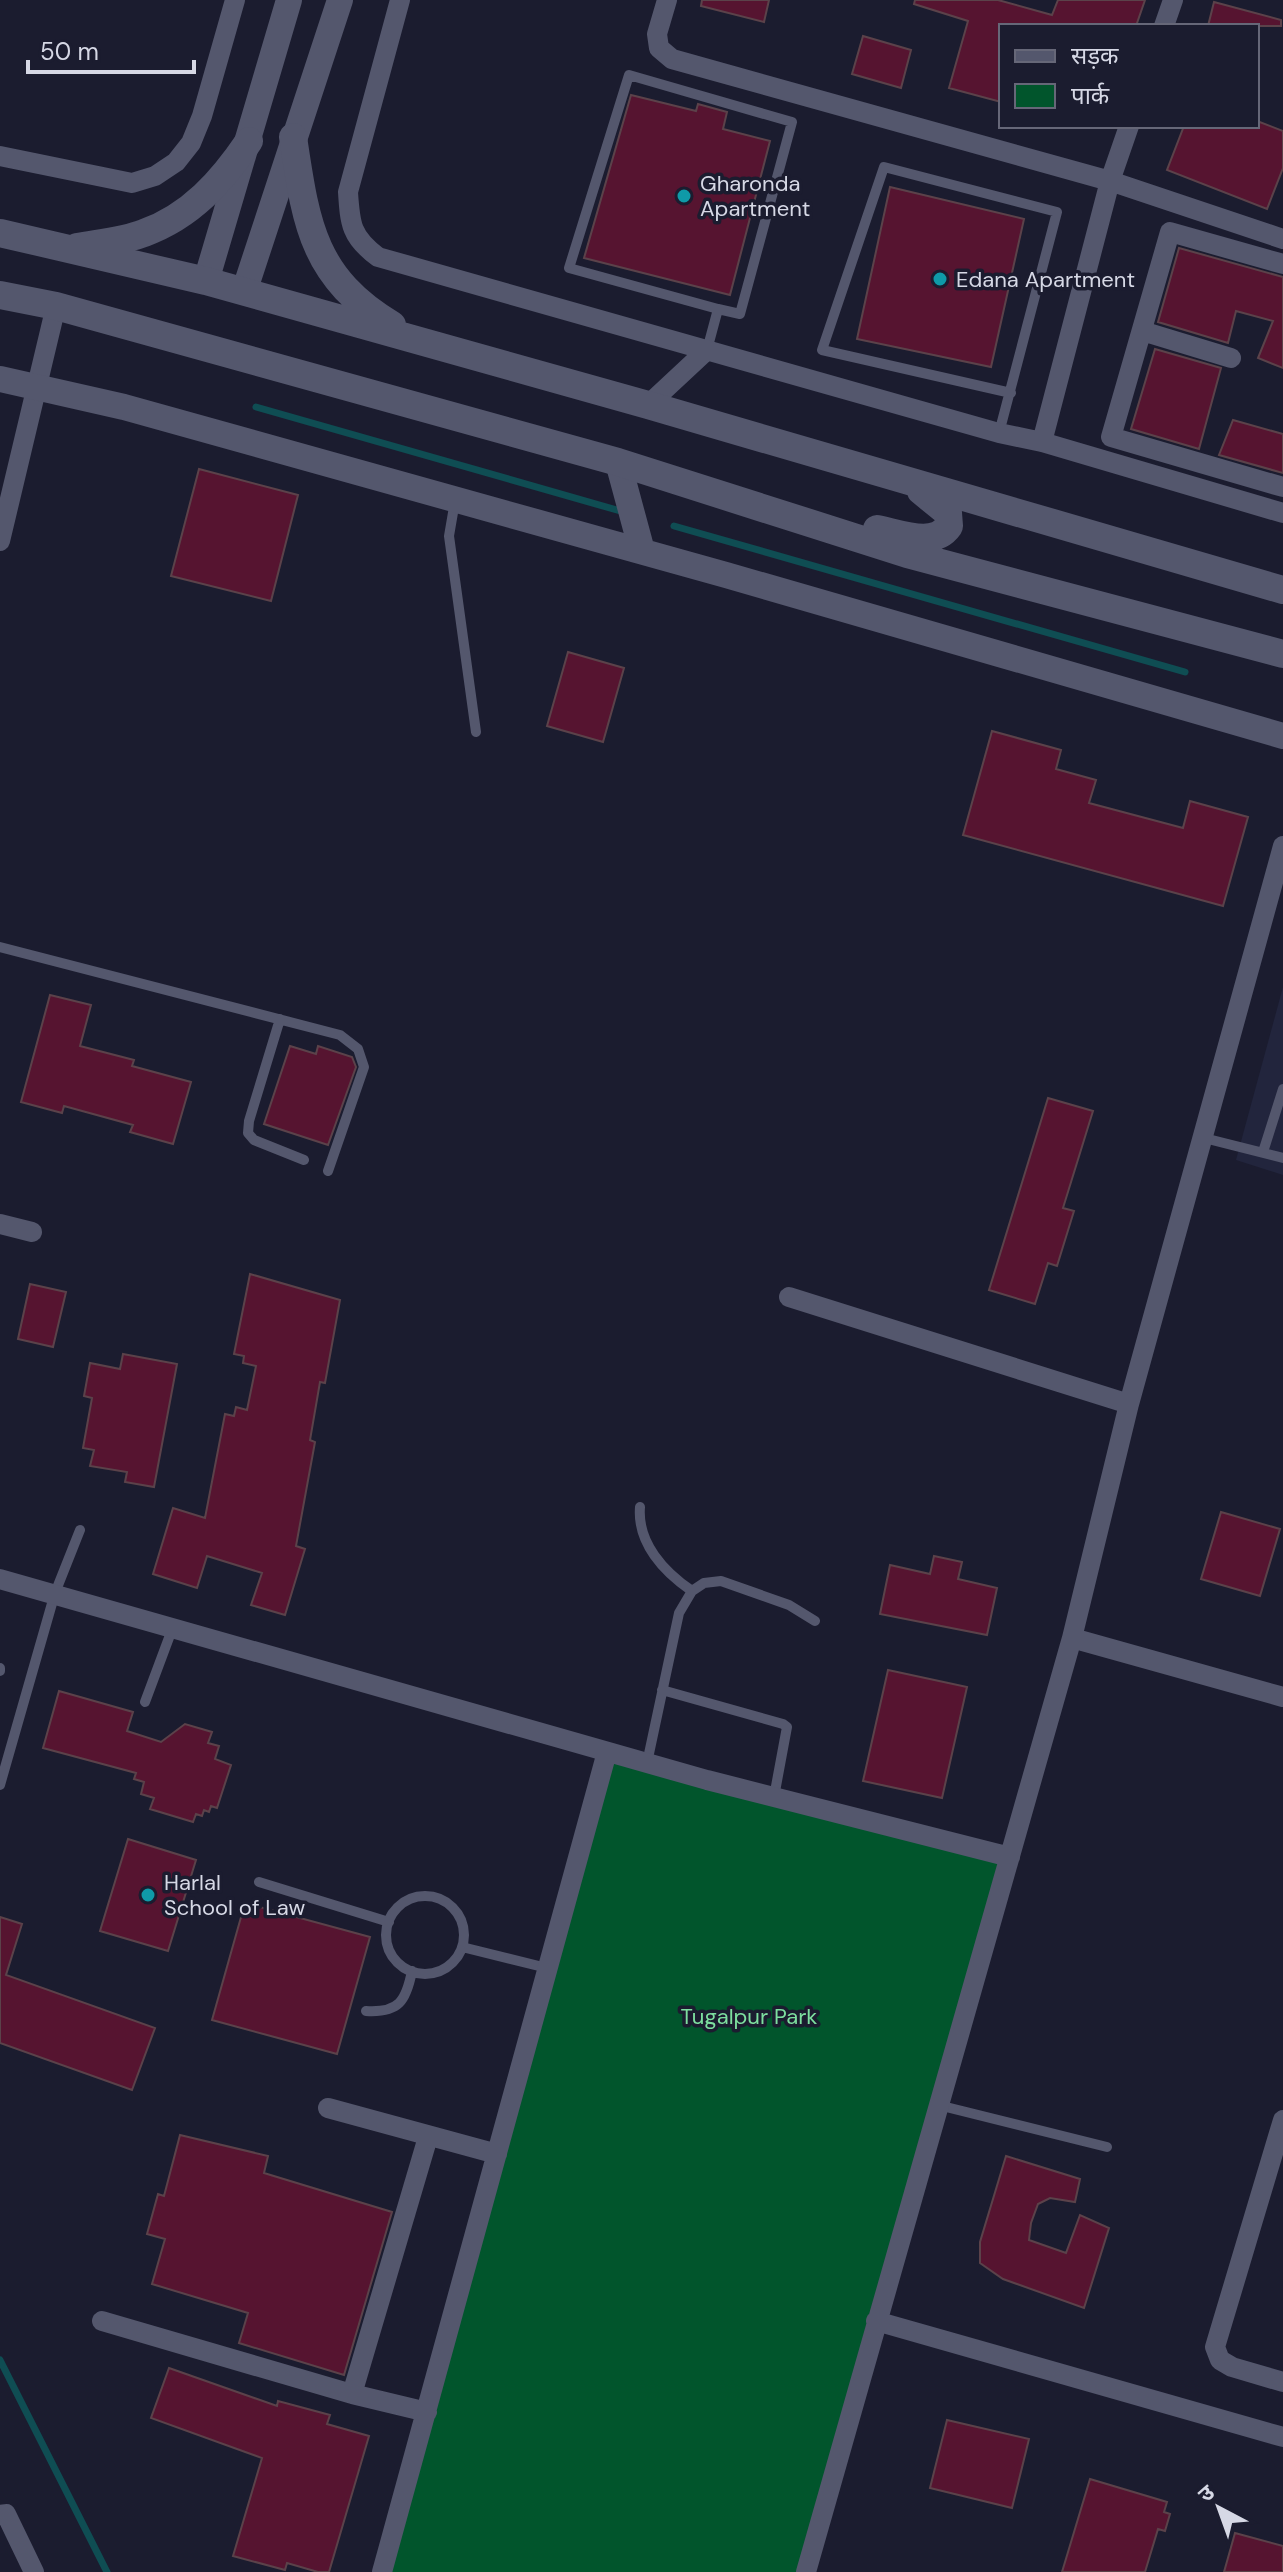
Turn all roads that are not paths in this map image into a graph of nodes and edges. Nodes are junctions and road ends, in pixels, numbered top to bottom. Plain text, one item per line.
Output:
1 (235, 0) edge
2 (289, 0) edge
3 (340, 0) edge
4 (400, 0) edge
5 (667, 0) edge
6 (1173, 0) edge
7 (1165, 24) edge
8 (1128, 128) edge
9 (293, 137) junction
10 (249, 141) junction
11 (0, 156) edge
12 (1110, 181) junction
13 (0, 233) edge
14 (1283, 239) edge
15 (69, 249) junction
16 (1283, 264) edge
17 (206, 281) junction
18 (244, 292) junction
19 (0, 295) edge
20 (56, 306) junction
21 (718, 309) junction
22 (1142, 331) junction
23 (416, 339) junction
24 (707, 350) junction
25 (1231, 358) dead end
26 (0, 379) edge
27 (37, 386) junction
28 (1011, 393) junction
29 (648, 405) junction
30 (999, 433) junction
31 (1111, 437) junction
32 (1042, 442) junction
33 (618, 462) junction
34 (1102, 462) junction
35 (910, 483) junction
36 (1283, 487) edge
37 (455, 499) junction
38 (1283, 513) edge
39 (846, 534) junction
40 (0, 541) edge
41 (642, 551) junction
42 (1283, 590) edge
43 (1283, 654) edge
44 (476, 732) dead end
45 (1283, 736) edge
46 (1283, 846) edge
47 (0, 947) edge
48 (280, 1019) junction
49 (1283, 1089) edge
50 (1204, 1138) junction
51 (1263, 1152) junction
52 (1283, 1158) edge
53 (304, 1160) dead end
54 (328, 1171) dead end
55 (0, 1224) edge
56 (32, 1232) dead end
57 (789, 1297) dead end
58 (1129, 1404) junction
59 (640, 1507) dead end
60 (80, 1530) dead end
61 (0, 1579) edge
62 (692, 1591) junction
63 (55, 1593) junction
64 (815, 1621) dead end
65 (173, 1627) junction
66 (1072, 1638) junction
67 (662, 1690) junction
68 (1283, 1697) edge
69 (145, 1702) dead end
70 (0, 1733) edge
71 (13, 1739) junction
72 (607, 1752) junction
73 (647, 1763) junction
74 (0, 1785) edge
75 (774, 1797) junction
76 (1010, 1857) junction
77 (259, 1882) dead end
78 (389, 1922) junction
79 (462, 1947) junction
80 (547, 1968) junction
81 (412, 1971) junction
82 (366, 2011) dead end
83 (938, 2105) junction
84 (328, 2108) dead end
85 (1283, 2120) edge
86 (428, 2137) junction
87 (1107, 2147) dead end
88 (497, 2154) junction
89 (102, 2321) dead end
90 (876, 2321) junction
91 (1283, 2382) edge
92 (352, 2394) junction
93 (427, 2412) junction
94 (1283, 2437) edge
95 (2, 2512) edge
96 (34, 2572) edge
97 (382, 2572) edge
98 (806, 2572) edge

1 - 11 street
2 - 10 street
3 - 9 street
4 - 24 street
5 - 12 street
6 - 7 street
8 - 12 street
9 - 18 street
9 - 23 main road
10 - 15 main road
10 - 17 street
12 - 14 street
12 - 32 street
13 - 15 main road
15 - 17 main road
16 - 22 street
17 - 18 main road
18 - 23 main road
19 - 20 main road
20 - 27 street
20 - 33 main road
21 - 21 lane
21 - 24 lane
22 - 25 street
22 - 31 street
23 - 29 main road
24 - 29 street
24 - 30 street
26 - 27 street
27 - 37 street
27 - 40 street
28 - 28 lane
28 - 30 lane
29 - 35 main road
30 - 32 street
31 - 34 street
31 - 36 street
32 - 34 street
33 - 39 main road
33 - 41 street
34 - 38 street
35 - 39 main road
35 - 42 main road
37 - 41 street
37 - 44 lane
39 - 43 main road
41 - 45 street
46 - 50 street
47 - 48 lane
48 - 53 lane
48 - 54 lane
49 - 51 lane
50 - 51 lane
50 - 58 street
51 - 52 lane
55 - 56 street
57 - 58 street
58 - 66 street
59 - 62 lane
60 - 63 lane
61 - 63 street
62 - 64 lane
62 - 67 lane
63 - 65 street
63 - 71 lane
65 - 69 lane
65 - 72 street
66 - 68 street
66 - 76 street
67 - 73 lane
67 - 75 lane
70 - 71 lane
71 - 74 lane
72 - 73 street
72 - 80 street
73 - 75 street
75 - 76 street
76 - 83 street
77 - 78 lane
78 - 79 lane
78 - 81 lane
79 - 80 lane
79 - 81 lane
80 - 88 street
81 - 82 lane
83 - 87 lane
83 - 90 street
84 - 86 street
85 - 91 street
86 - 88 street
86 - 92 street
88 - 93 street
89 - 92 street
90 - 94 street
90 - 98 street
92 - 93 street
93 - 97 street
95 - 96 street

